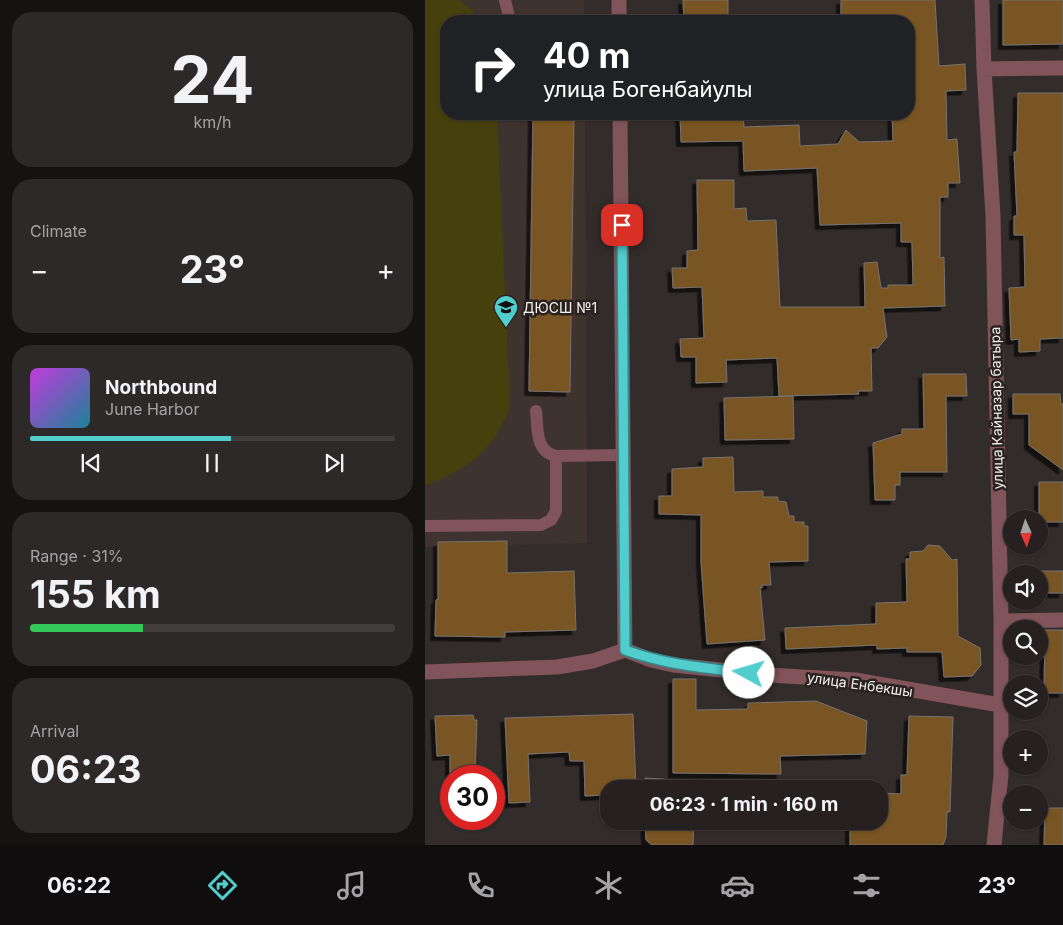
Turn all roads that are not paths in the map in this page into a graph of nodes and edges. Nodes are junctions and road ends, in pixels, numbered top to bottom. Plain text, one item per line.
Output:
1 (505, 0) edge
2 (619, 0) edge
3 (983, 0) edge
4 (509, 15) edge
5 (619, 15) edge
6 (984, 68) junction
7 (1063, 68) edge
8 (620, 120) edge
9 (536, 411) dead end
10 (624, 455) junction
11 (556, 456) junction
12 (425, 526) edge
13 (1063, 620) edge
14 (1001, 621) junction
15 (625, 650) junction
16 (425, 672) edge
17 (999, 705) junction
18 (994, 845) edge

1 - 4 lane
2 - 5 street
3 - 6 street, улица Кайназар батыра
6 - 7 street
6 - 14 street, улица Кайназар батыра
8 - 10 street
9 - 11 lane
10 - 11 lane
10 - 15 street
11 - 12 lane
13 - 14 street
14 - 17 street, улица Кайназар батыра
15 - 16 street
15 - 17 street, улица Енбекшы
17 - 18 street, улица Кайназар батыра

